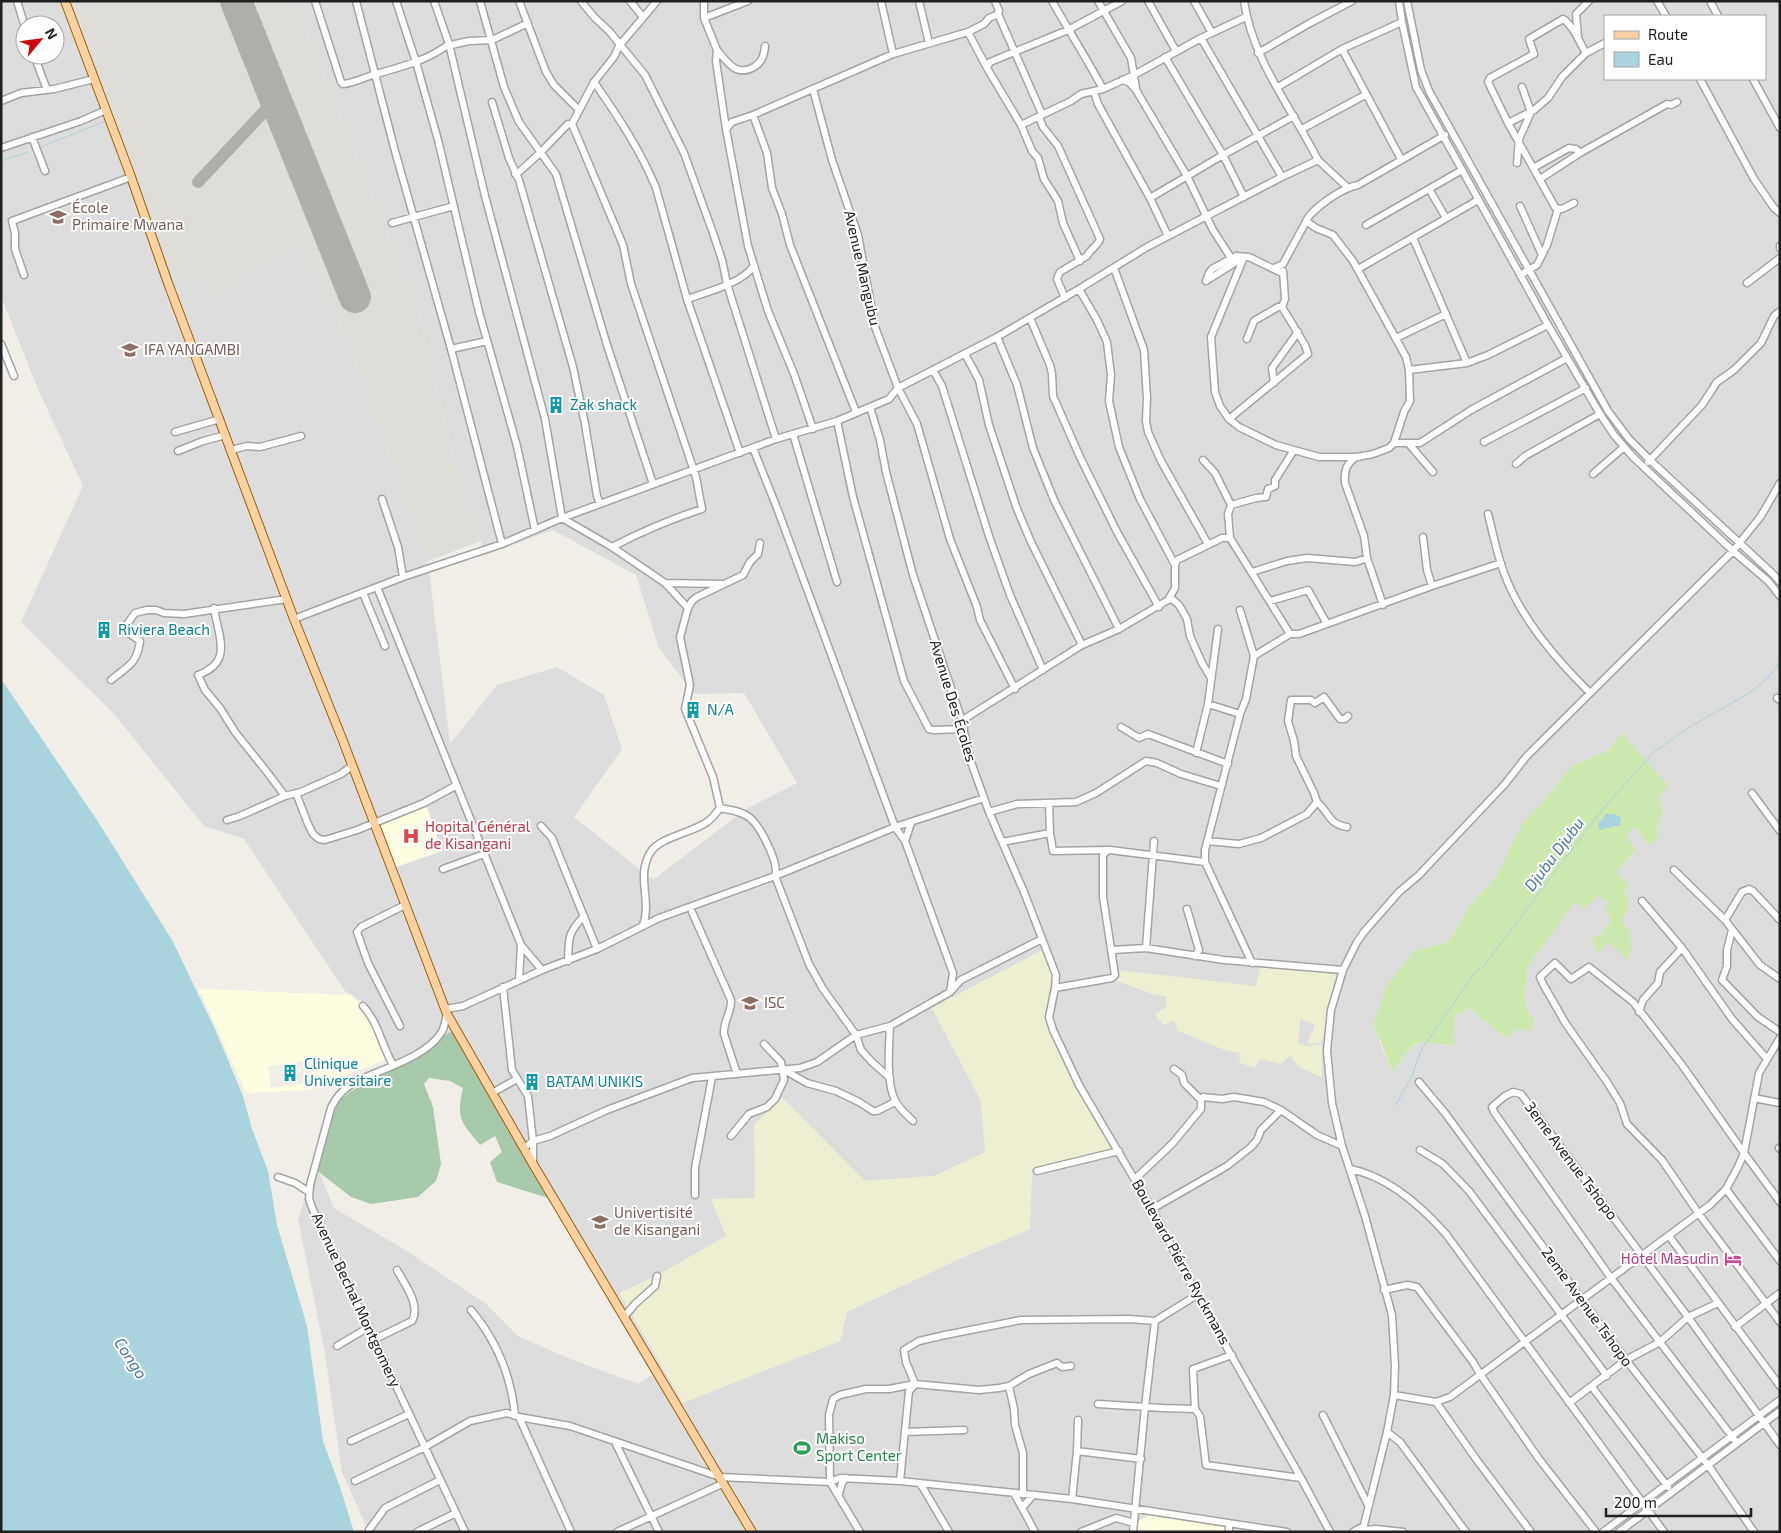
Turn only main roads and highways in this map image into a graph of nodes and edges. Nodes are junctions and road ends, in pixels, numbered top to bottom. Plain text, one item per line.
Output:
1 (64, 1) edge
2 (752, 1532) edge

1 - 2 main road

